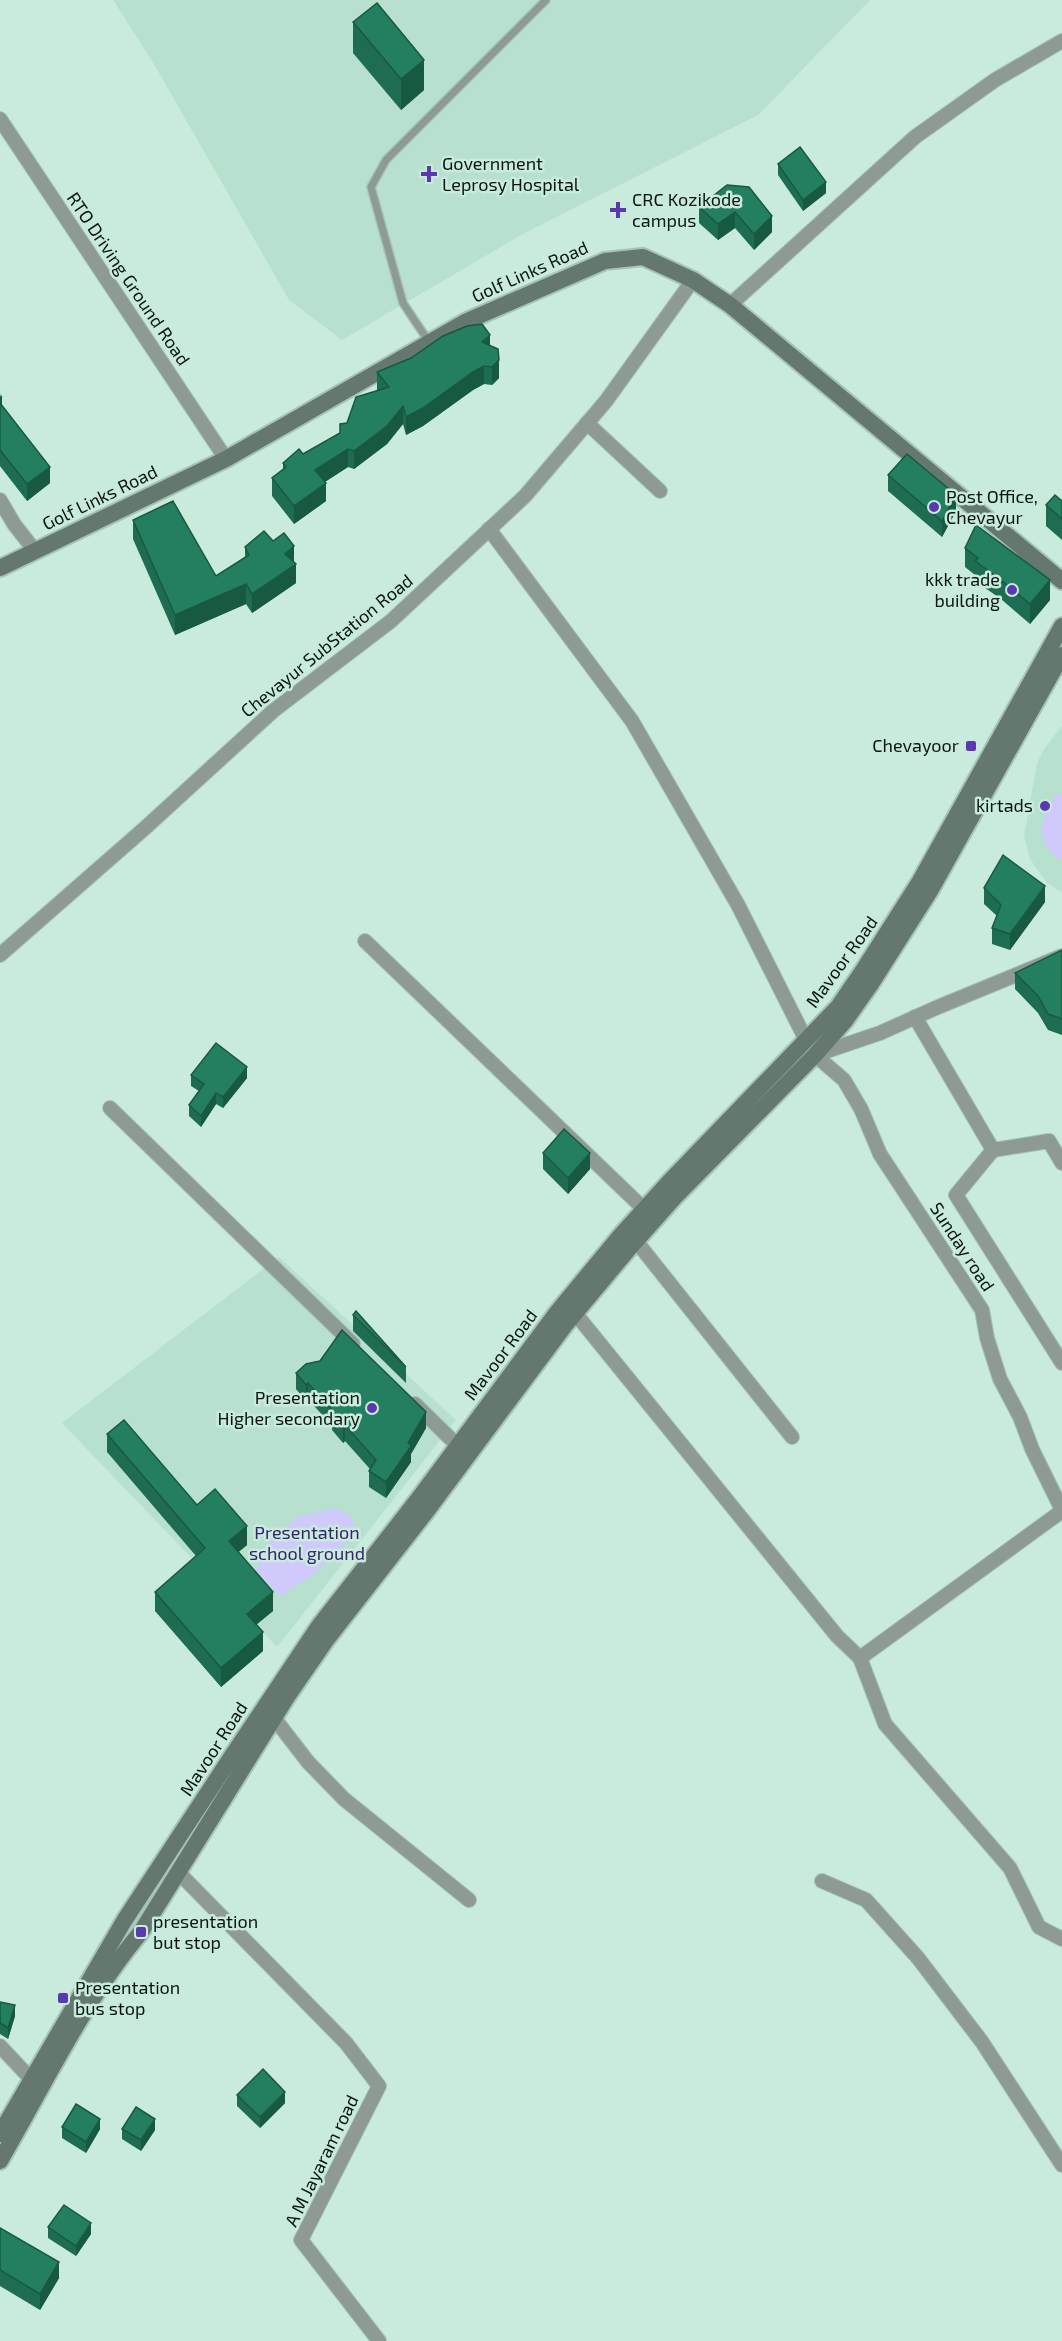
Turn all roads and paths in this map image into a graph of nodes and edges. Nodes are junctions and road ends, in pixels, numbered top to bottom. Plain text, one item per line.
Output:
1 (546, 0) edge
2 (1062, 41) edge
3 (0, 119) edge
4 (693, 280) junction
5 (730, 305) junction
6 (429, 342) junction
7 (587, 423) junction
8 (226, 459) junction
9 (660, 491) dead end
10 (0, 500) edge
11 (489, 529) junction
12 (35, 551) junction
13 (0, 568) edge
14 (1062, 581) edge
15 (1062, 626) edge
16 (1062, 655) edge
17 (365, 941) dead end
18 (0, 955) edge
19 (1062, 956) edge
20 (915, 1017) junction
21 (806, 1040) junction
22 (815, 1055) junction
23 (110, 1108) dead end
24 (993, 1150) junction
25 (1062, 1162) edge
26 (644, 1209) junction
27 (636, 1241) junction
28 (575, 1313) junction
29 (365, 1356) edge
30 (1062, 1363) edge
31 (407, 1397) edge
32 (792, 1437) dead end
33 (458, 1446) junction
34 (1062, 1510) edge
35 (861, 1659) junction
36 (274, 1718) junction
37 (178, 1872) junction
38 (822, 1881) dead end
39 (469, 1900) dead end
40 (1062, 1939) edge
41 (0, 2046) edge
42 (31, 2079) junction
43 (0, 2134) edge
44 (0, 2161) edge
45 (1062, 2165) edge
46 (379, 2341) edge

1 - 6 lane
2 - 5 street
3 - 8 street, RTO Driving Ground Road
4 - 5 main road, Golf Links Road
4 - 6 main road, Golf Links Road
4 - 7 street, Chevayur SubStation Road
5 - 14 main road, Golf Links Road
6 - 8 main road, Golf Links Road
7 - 9 street
7 - 11 street, Chevayur SubStation Road
8 - 12 main road, Golf Links Road
10 - 12 street
11 - 18 street, Chevayur SubStation Road
11 - 21 street
12 - 13 main road, Golf Links Road
15 - 21 main road, Mavoor Road
16 - 22 main road, Mavoor Road
17 - 26 street
19 - 20 street
20 - 22 street
20 - 24 street
21 - 26 main road, Mavoor Road
22 - 27 main road, Mavoor Road
22 - 34 street, Sunday road
23 - 29 street
24 - 25 street
24 - 30 street
26 - 33 main road, Mavoor Road
27 - 28 main road, Mavoor Road
27 - 32 street
28 - 35 street
28 - 36 main road, Mavoor Road
31 - 33 street
33 - 42 main road, Mavoor Road
34 - 35 street
35 - 40 street
36 - 37 main road, Mavoor Road
36 - 39 street
37 - 44 main road, Mavoor Road
37 - 46 street, A M Jayaram road
38 - 45 street
41 - 42 street
42 - 43 main road, Mavoor Road

